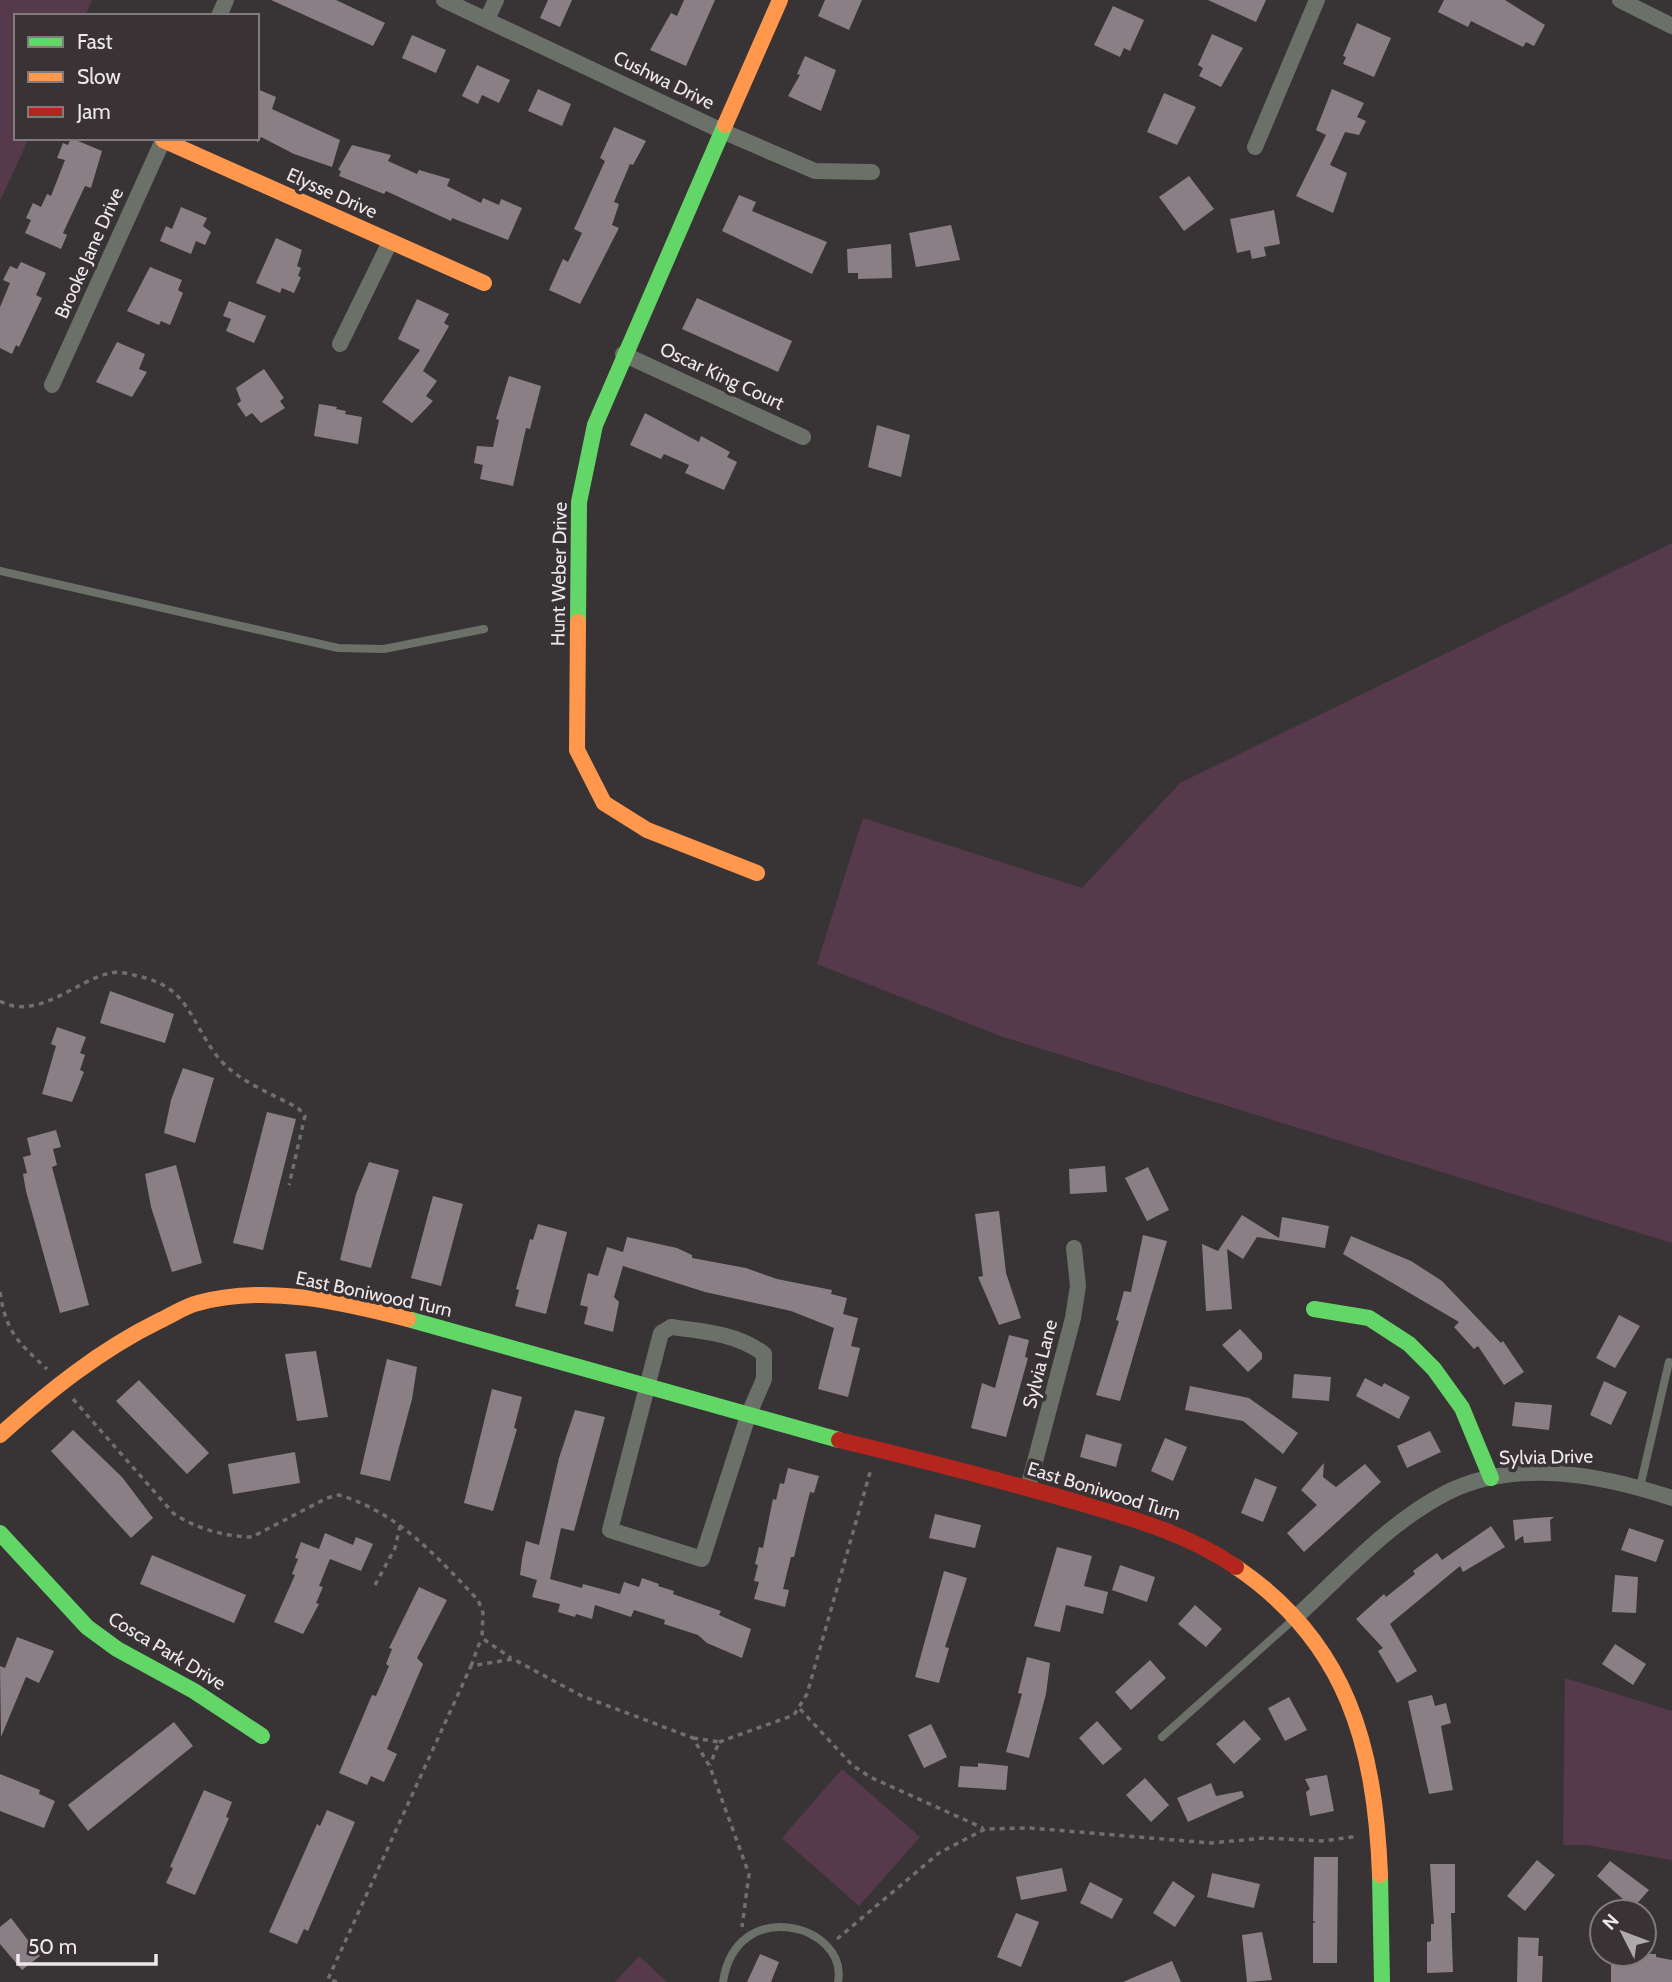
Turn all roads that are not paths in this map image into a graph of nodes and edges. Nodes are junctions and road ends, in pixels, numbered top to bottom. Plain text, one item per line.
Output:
1 (444, 0) edge
2 (496, 0) edge
3 (780, 0) edge
4 (1317, 0) edge
5 (1620, 0) edge
6 (487, 19) junction
7 (1672, 26) edge
8 (722, 131) junction
9 (163, 140) edge
10 (165, 140) edge
11 (1255, 147) dead end
12 (872, 173) dead end
13 (390, 242) junction
14 (484, 284) dead end
15 (340, 344) dead end
16 (623, 354) junction
17 (52, 385) dead end
18 (803, 436) dead end
19 (0, 571) edge
20 (484, 629) dead end
21 (757, 873) dead end
22 (1074, 1248) dead end
23 (1314, 1309) dead end
24 (1669, 1362) dead end
25 (649, 1387) junction
26 (748, 1416) junction
27 (0, 1435) edge
28 (1491, 1478) junction
29 (1028, 1488) junction
30 (1640, 1488) junction
31 (1672, 1498) edge
32 (0, 1533) edge
33 (1296, 1617) junction
34 (262, 1736) dead end
35 (1162, 1737) dead end
36 (723, 1982) edge
37 (838, 1982) edge
38 (1382, 1982) edge

1 - 6 street, Cushwa Drive
2 - 6 street
3 - 8 street, Hunt Weber Drive
4 - 11 street
5 - 7 street
6 - 8 street, Cushwa Drive
8 - 12 street, Cushwa Drive
8 - 16 street, Hunt Weber Drive
9 - 17 street, Brooke Jane Drive
10 - 13 street, Elysse Drive
13 - 14 street, Elysse Drive
13 - 15 street
16 - 18 street, Oscar King Court
16 - 21 street, Hunt Weber Drive
19 - 20 lane
22 - 29 street, Sylvia Lane
23 - 28 street
24 - 30 lane
25 - 26 street, East Boniwood Turn
25 - 26 street
25 - 26 street
25 - 27 street, East Boniwood Turn
26 - 29 street, East Boniwood Turn
28 - 30 street, Sylvia Drive
28 - 33 street, Sylvia Drive
29 - 33 street, East Boniwood Turn
30 - 31 street, Sylvia Drive
32 - 34 street, Cosca Park Drive
33 - 35 lane
33 - 38 street, East Boniwood Turn
36 - 37 lane

